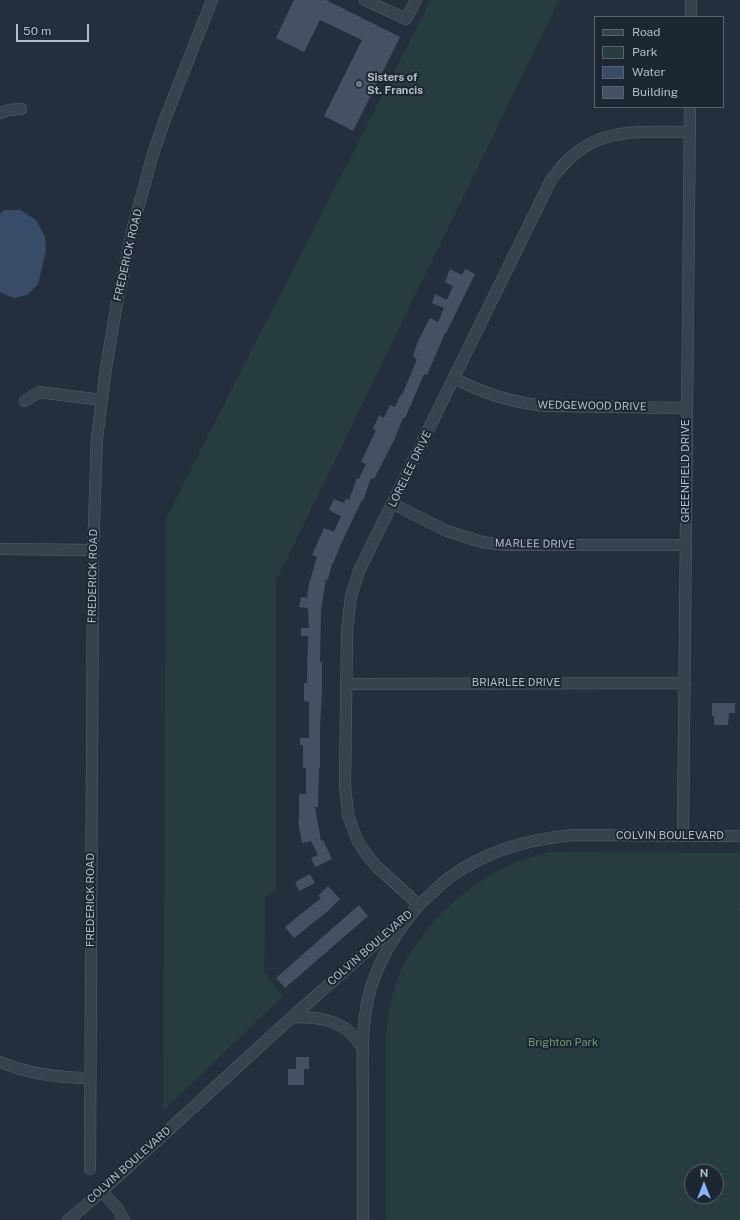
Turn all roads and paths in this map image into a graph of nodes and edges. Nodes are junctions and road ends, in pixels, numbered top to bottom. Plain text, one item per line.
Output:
1 (212, 0) edge
2 (365, 0) edge
3 (416, 0) edge
4 (691, 0) edge
5 (691, 16) edge
6 (690, 108) edge
7 (22, 109) dead end
8 (0, 113) edge
9 (690, 132) junction
10 (454, 378) junction
11 (102, 400) junction
12 (25, 401) dead end
13 (687, 408) junction
14 (393, 504) junction
15 (686, 545) junction
16 (0, 549) edge
17 (93, 550) junction
18 (685, 683) junction
19 (347, 684) junction
20 (683, 836) junction
21 (740, 836) edge
22 (419, 905) junction
23 (292, 1017) junction
24 (363, 1048) junction
25 (0, 1062) edge
26 (90, 1078) junction
27 (90, 1169) dead end
28 (102, 1191) junction
29 (68, 1220) edge
30 (124, 1220) edge
31 (363, 1220) edge

1 - 11 street, FREDERICK ROAD
2 - 3 street
4 - 5 street
6 - 9 street, GREENFIELD DRIVE
7 - 8 street
9 - 10 street, LORELEE DRIVE
9 - 13 street, GREENFIELD DRIVE
10 - 13 street, WEDGEWOOD DRIVE
10 - 14 street, LORELEE DRIVE
11 - 12 street
11 - 17 street, FREDERICK ROAD
13 - 15 street, GREENFIELD DRIVE
14 - 15 street, MARLEE DRIVE
14 - 19 street, LORELEE DRIVE
15 - 18 street, GREENFIELD DRIVE
16 - 17 street
17 - 26 street, FREDERICK ROAD
18 - 19 street, BRIARLEE DRIVE
18 - 20 street, GREENFIELD DRIVE
19 - 22 street, LORELEE DRIVE
20 - 21 street, COLVIN BOULEVARD
20 - 22 street, COLVIN BOULEVARD
22 - 23 street, COLVIN BOULEVARD
22 - 24 street
23 - 24 street
23 - 28 street, COLVIN BOULEVARD
24 - 31 street
25 - 26 street
26 - 27 street, FREDERICK ROAD
28 - 29 street, COLVIN BOULEVARD
28 - 30 street

